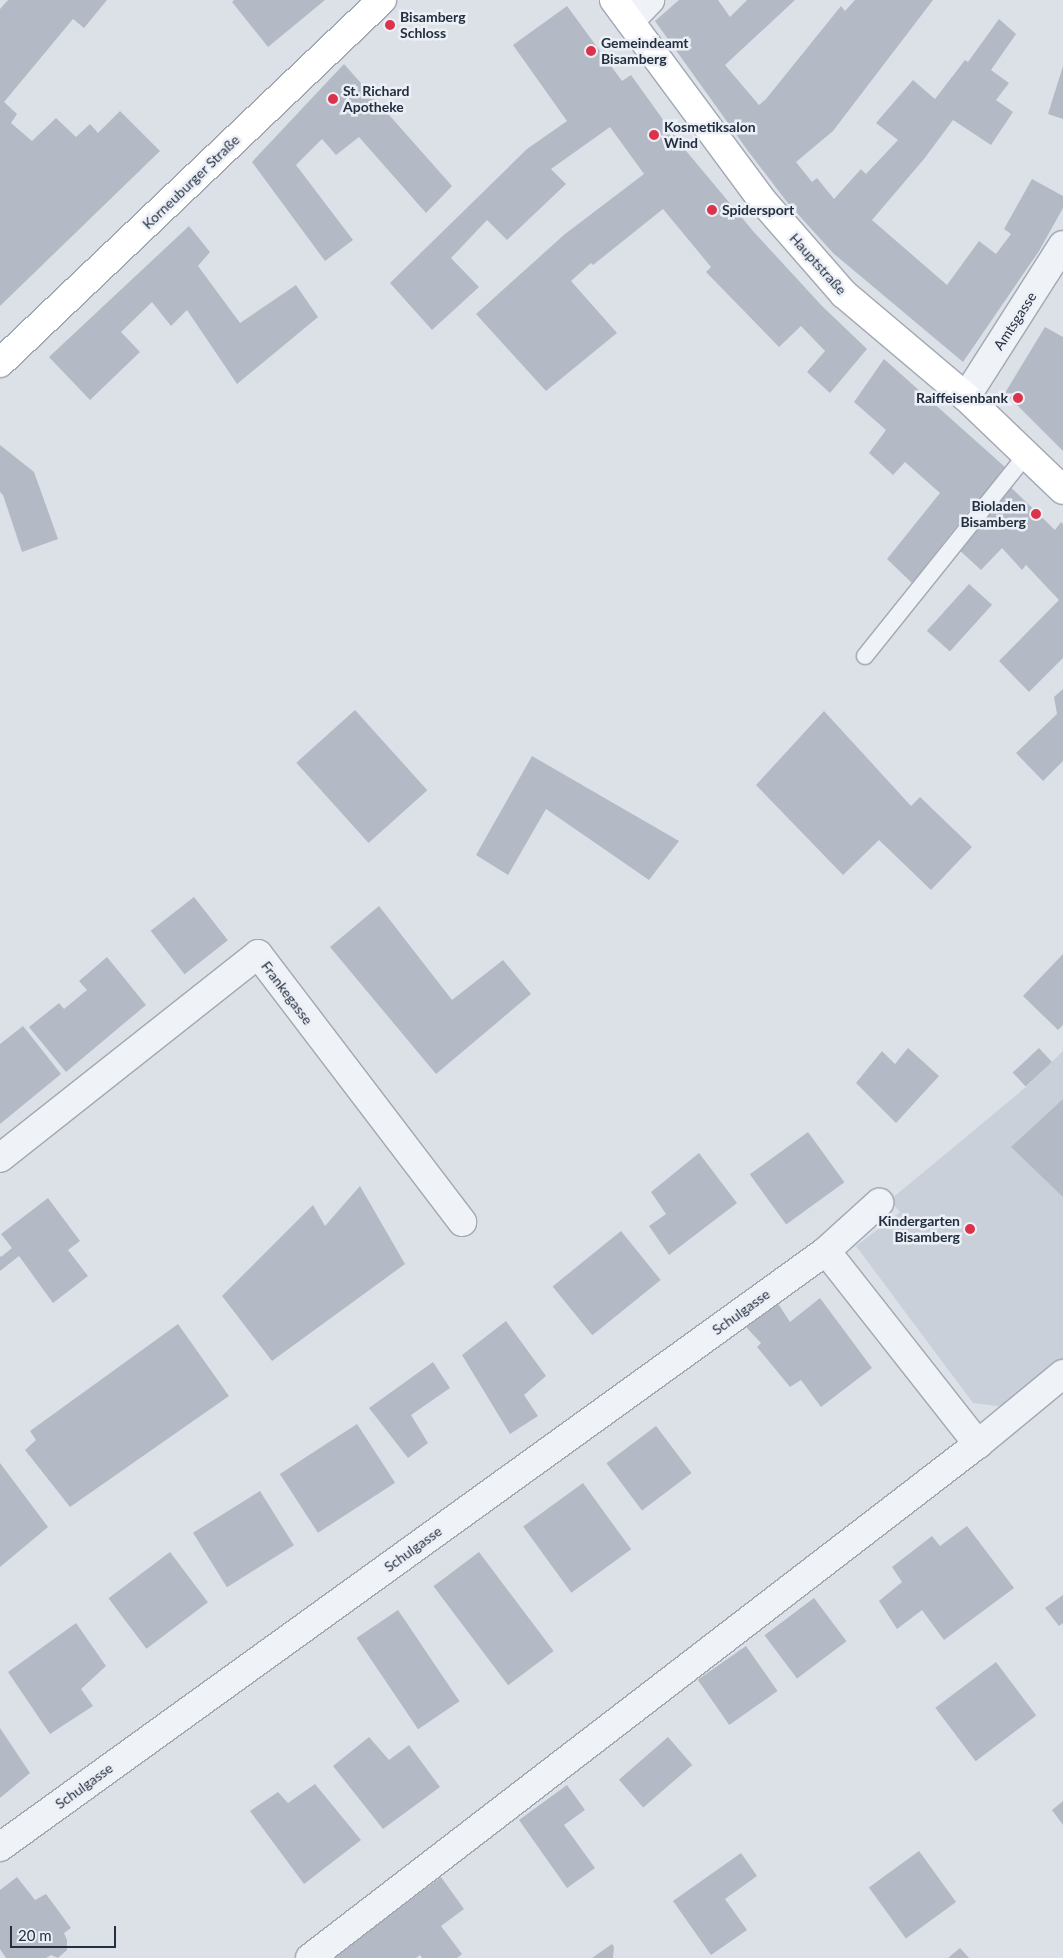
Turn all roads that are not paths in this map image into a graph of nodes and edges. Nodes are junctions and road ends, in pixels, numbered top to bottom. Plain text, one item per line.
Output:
1 (382, 0) edge
2 (614, 0) edge
3 (650, 0) edge
4 (630, 21) junction
5 (1063, 245) edge
6 (0, 363) edge
7 (966, 397) junction
8 (1026, 455) junction
9 (1063, 490) edge
10 (865, 656) dead end
11 (0, 1158) edge
12 (879, 1203) dead end
13 (462, 1222) dead end
14 (826, 1251) junction
15 (1061, 1378) edge
16 (978, 1444) junction
17 (0, 1847) edge
18 (310, 1958) edge

1 - 6 main road, Korneuburger Straße
2 - 4 main road, Hauptstraße
3 - 4 street
4 - 7 main road, Hauptstraße
5 - 7 street, Amtsgasse
7 - 8 main road, Hauptstraße
8 - 9 main road, Hauptstraße
8 - 10 lane
11 - 13 street, Frankegasse
12 - 14 street, Schulgasse
14 - 16 street
14 - 17 street, Schulgasse
15 - 16 street
16 - 18 street

